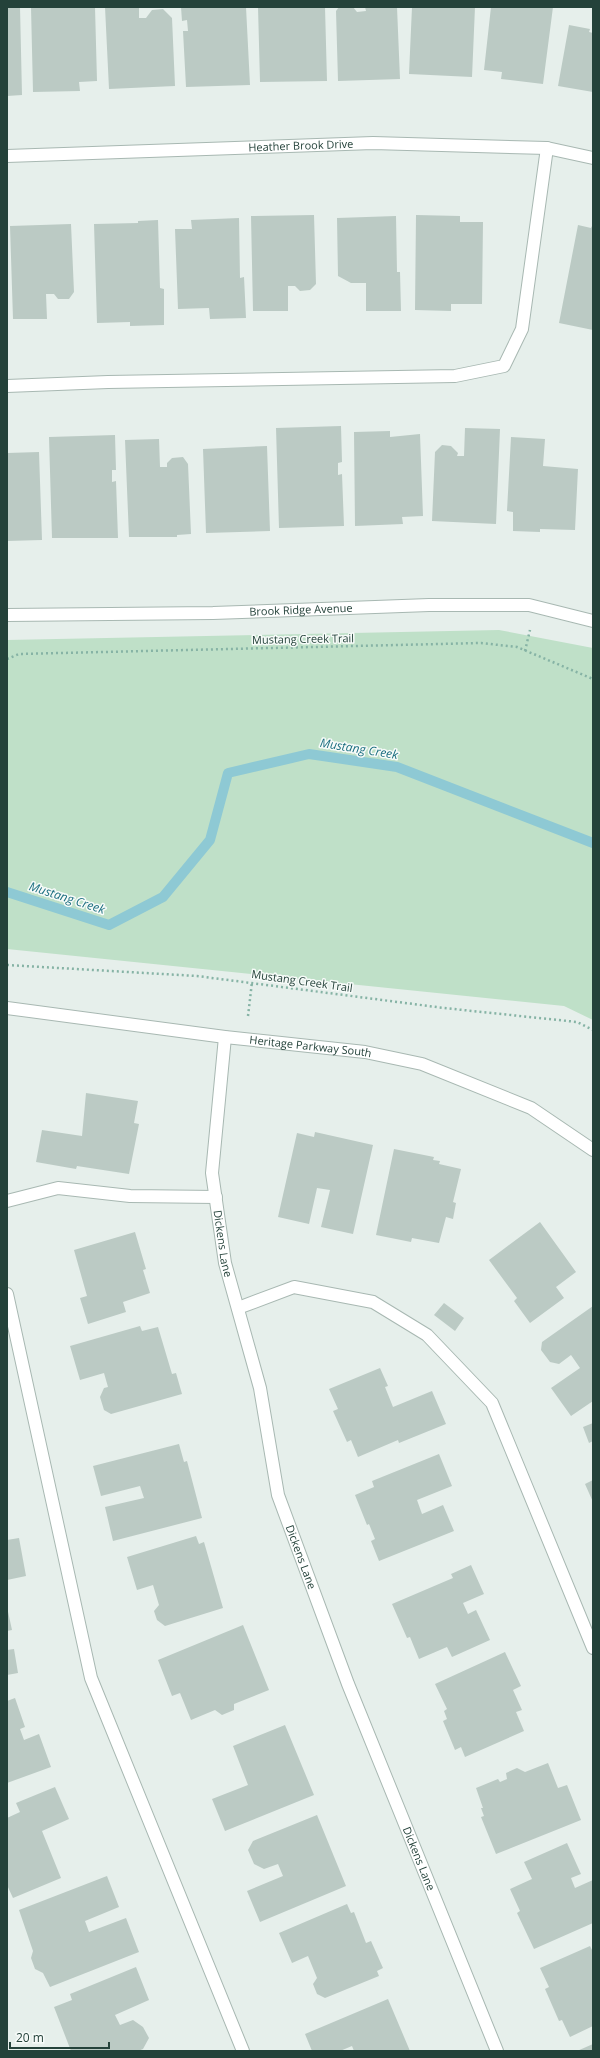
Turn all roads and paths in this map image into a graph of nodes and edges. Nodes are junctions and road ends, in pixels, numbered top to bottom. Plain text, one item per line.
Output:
1 (547, 148) junction
2 (7, 156) edge
3 (593, 158) edge
4 (7, 386) edge
5 (7, 615) edge
6 (593, 620) edge
7 (7, 659) edge
8 (593, 679) edge
9 (7, 965) edge
10 (252, 982) junction
11 (7, 1008) edge
12 (593, 1030) edge
13 (225, 1037) junction
14 (246, 1039) junction
15 (593, 1150) edge
16 (216, 1197) junction
17 (7, 1201) edge
18 (7, 1294) edge
19 (238, 1308) junction
20 (593, 1648) edge
21 (242, 2051) edge
22 (497, 2051) edge

1 - 2 street, Heather Brook Drive
1 - 3 street, Heather Brook Drive
1 - 4 street
5 - 6 street, Brook Ridge Avenue
7 - 8 path, Mustang Creek Trail
9 - 10 path, Mustang Creek Trail
10 - 12 path, Mustang Creek Trail
10 - 14 path
11 - 13 street, Heritage Parkway South
13 - 14 street, Heritage Parkway South
13 - 16 street, Dickens Lane
14 - 15 street, Heritage Parkway South
16 - 17 street
16 - 19 street, Dickens Lane
18 - 21 street
19 - 20 street
19 - 22 street, Dickens Lane

